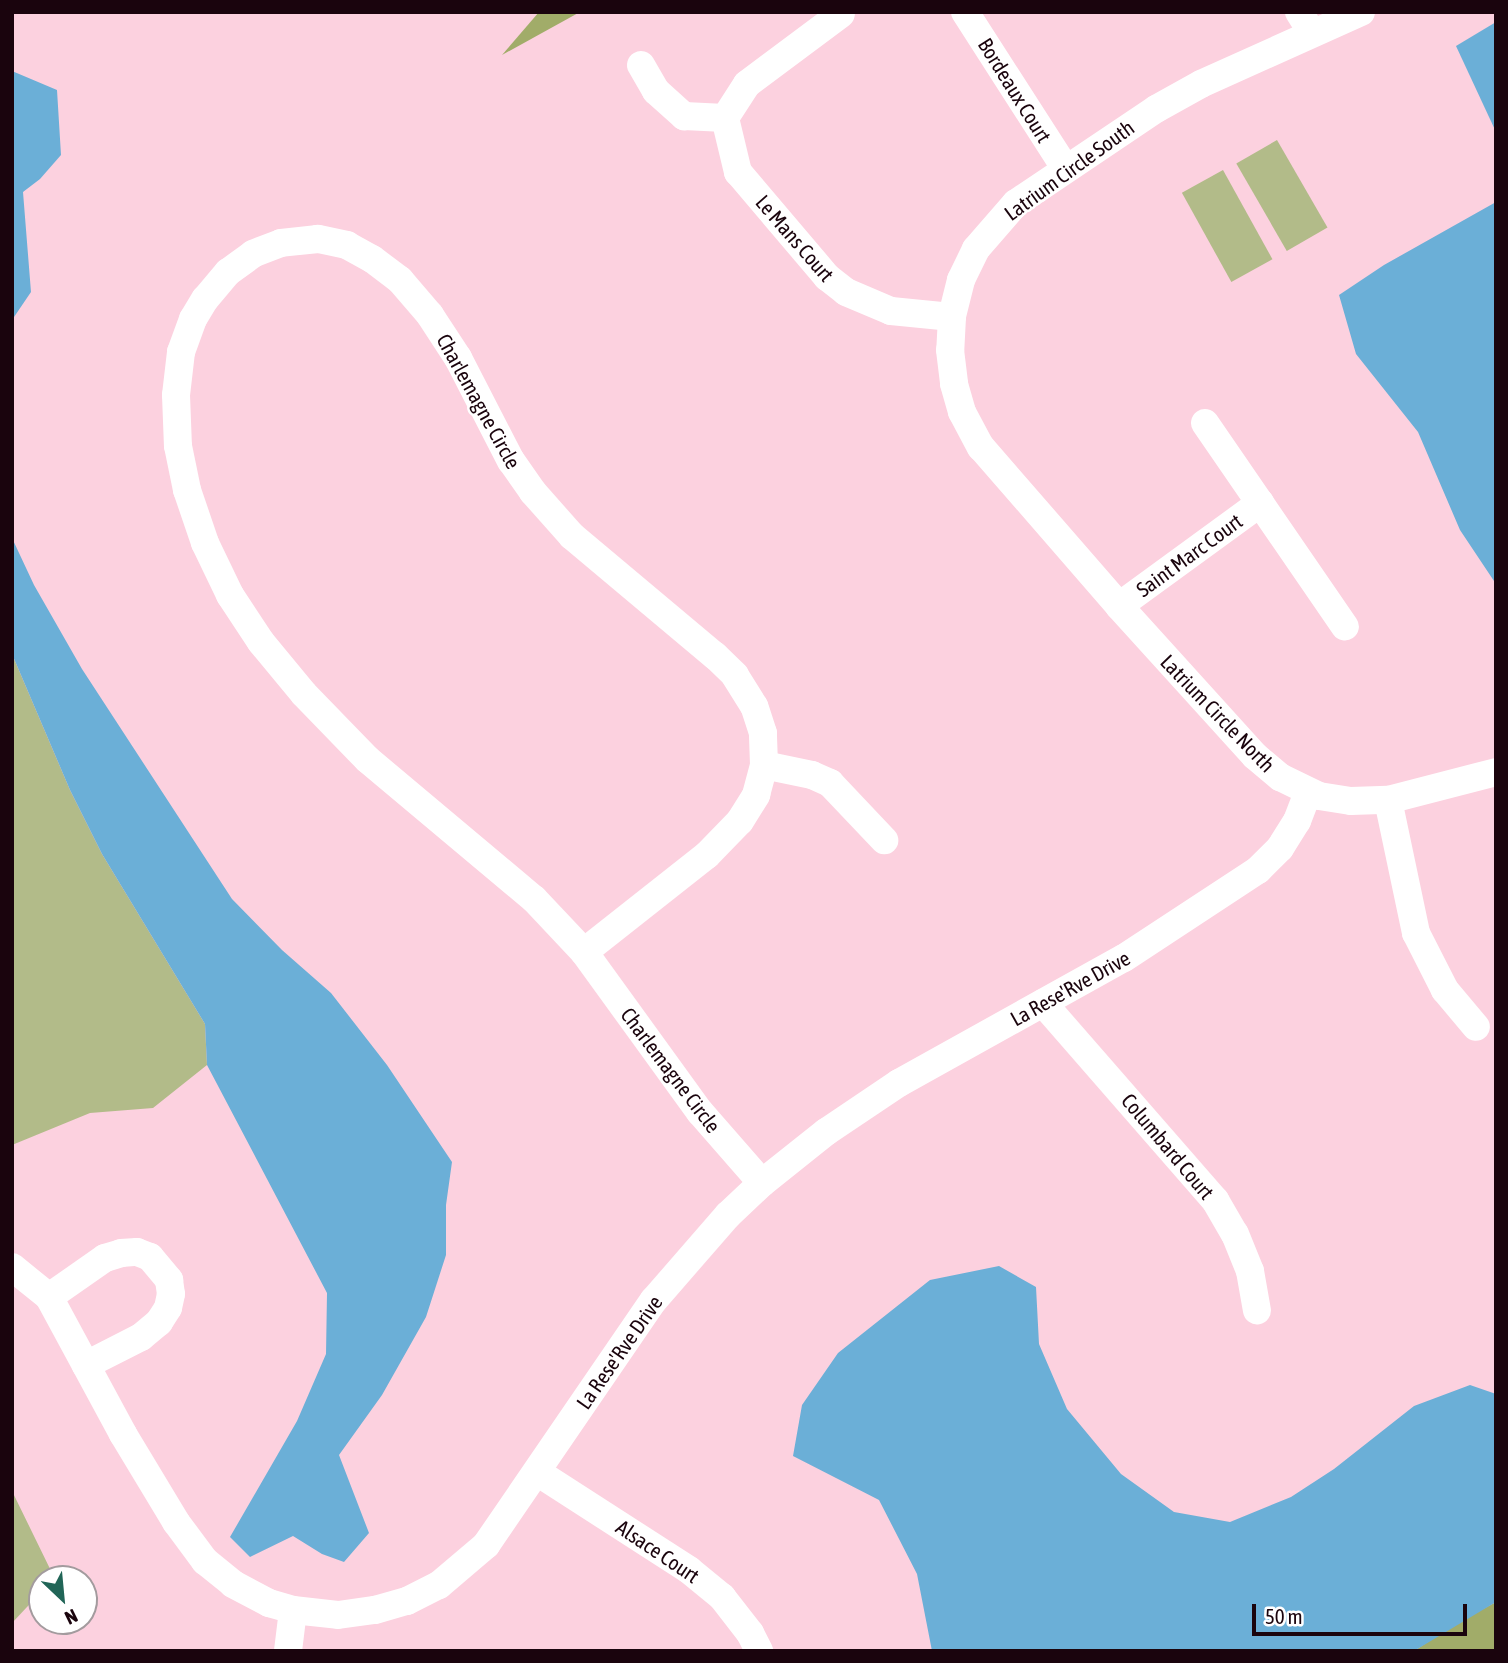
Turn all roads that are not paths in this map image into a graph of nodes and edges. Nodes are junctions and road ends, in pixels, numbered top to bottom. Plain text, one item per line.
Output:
1 (965, 12) edge
2 (1361, 12) edge
3 (841, 14) dead end
4 (1306, 23) edge
5 (641, 65) dead end
6 (725, 118) junction
7 (1065, 168) junction
8 (952, 317) junction
9 (1205, 423) dead end
10 (1260, 503) junction
11 (1119, 606) junction
12 (1345, 627) dead end
13 (764, 765) junction
14 (1496, 772) edge
15 (1308, 792) junction
16 (1388, 800) junction
17 (884, 840) dead end
18 (584, 953) junction
19 (1043, 1003) junction
20 (1476, 1027) dead end
21 (762, 1183) junction
22 (12, 1267) edge
23 (49, 1297) junction
24 (1257, 1310) dead end
25 (86, 1365) junction
26 (537, 1472) junction
27 (293, 1610) junction
28 (288, 1651) edge
29 (759, 1651) edge

1 - 7 street, Bordeaux Court
2 - 4 street, Latrium Circle South
3 - 6 street
4 - 7 street, Latrium Circle South
5 - 6 street
6 - 8 street, Le Mans Court
7 - 8 street, Latrium Circle South
8 - 11 street, Latrium Circle South
9 - 10 street, Saint Marc Court
10 - 11 street, Saint Marc Court
10 - 12 street, Saint Marc Court
11 - 15 street, Latrium Circle North
13 - 17 street
13 - 18 street, Charlemagne Circle
13 - 18 street, Charlemagne Circle
14 - 16 street, Latrium Circle North
15 - 16 street, Latrium Circle North
15 - 19 street, La Rese'Rve Drive
16 - 20 street
18 - 21 street, Charlemagne Circle
19 - 21 street, La Rese'Rve Drive
19 - 24 street, Columbard Court
21 - 26 street, La Rese'Rve Drive
22 - 23 street, La Rese'Rve Drive
23 - 25 street, La Rese'Rve Drive
23 - 25 street
25 - 27 street, La Rese'Rve Drive
26 - 27 street, La Rese'Rve Drive
26 - 29 street, Alsace Court
27 - 28 street

